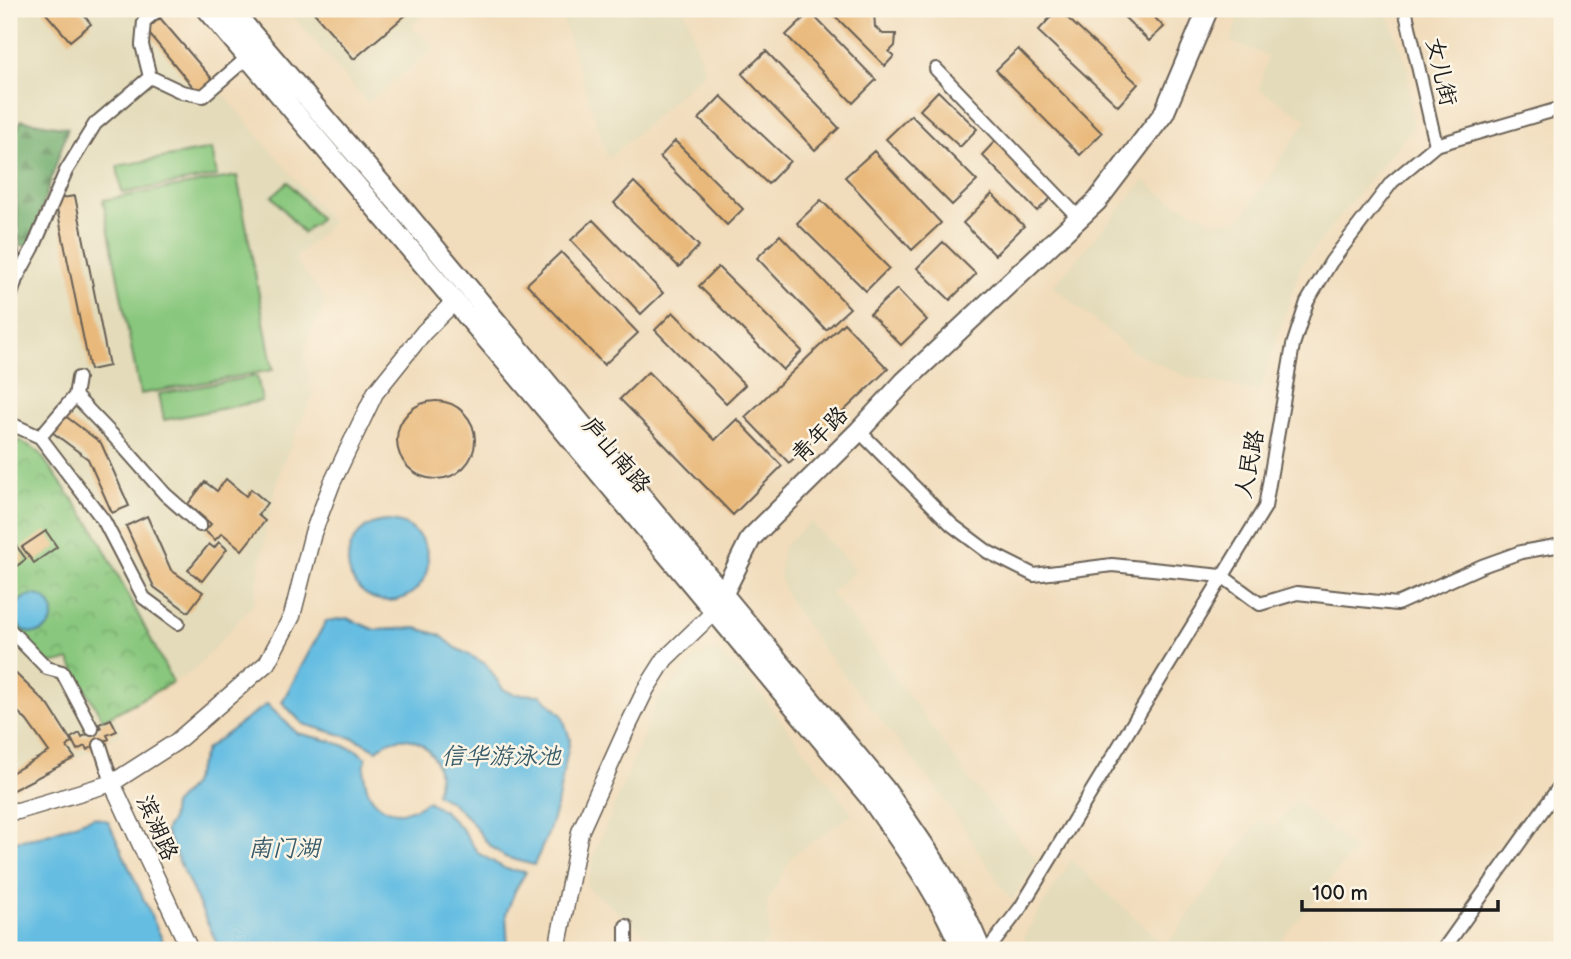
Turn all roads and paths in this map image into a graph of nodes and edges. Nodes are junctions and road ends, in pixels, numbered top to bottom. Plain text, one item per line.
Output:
1 (159, 9) edge
2 (207, 9) edge
3 (231, 9) edge
4 (1208, 9) edge
5 (1405, 9) edge
6 (248, 57) junction
7 (936, 69) dead end
8 (150, 77) junction
9 (1562, 108) edge
10 (1436, 145) junction
11 (1079, 218) junction
12 (9, 233) edge
13 (12, 278) edge
14 (9, 301) edge
15 (455, 301) junction
16 (78, 378) dead end
17 (75, 396) junction
18 (9, 424) edge
19 (859, 431) junction
20 (40, 437) junction
21 (200, 525) dead end
22 (1562, 545) edge
23 (1222, 576) junction
24 (723, 593) junction
25 (715, 611) junction
26 (178, 622) dead end
27 (9, 629) edge
28 (92, 729) dead end
29 (100, 745) dead end
30 (112, 783) junction
31 (1562, 783) edge
32 (9, 811) edge
33 (626, 926) dead end
34 (190, 950) edge
35 (557, 950) edge
36 (626, 950) edge
37 (961, 950) edge
38 (981, 950) edge
39 (988, 950) edge
40 (1443, 950) edge

1 - 8 street
2 - 6 main road, 庐山南路
3 - 24 main road, 庐山南路
4 - 11 main road, 青年路
5 - 10 street, 女儿街
6 - 8 street
6 - 15 main road, 庐山南路
7 - 11 street
8 - 13 street
9 - 10 street, 人民路
10 - 23 street, 人民路
11 - 19 main road, 青年路
12 - 13 street
13 - 14 street
15 - 25 main road, 庐山南路
15 - 30 street
16 - 17 street
17 - 20 street
17 - 21 street
18 - 20 street
19 - 23 street
19 - 24 main road, 青年路
20 - 26 street
22 - 23 street
23 - 39 street, 人民路
24 - 25 main road, 青年路
24 - 38 main road, 庐山南路
25 - 35 street, 青年路
25 - 37 main road, 庐山南路
27 - 28 street
29 - 30 street
30 - 32 street, 滨湖路
30 - 34 street, 滨湖路
31 - 40 street
33 - 36 street

